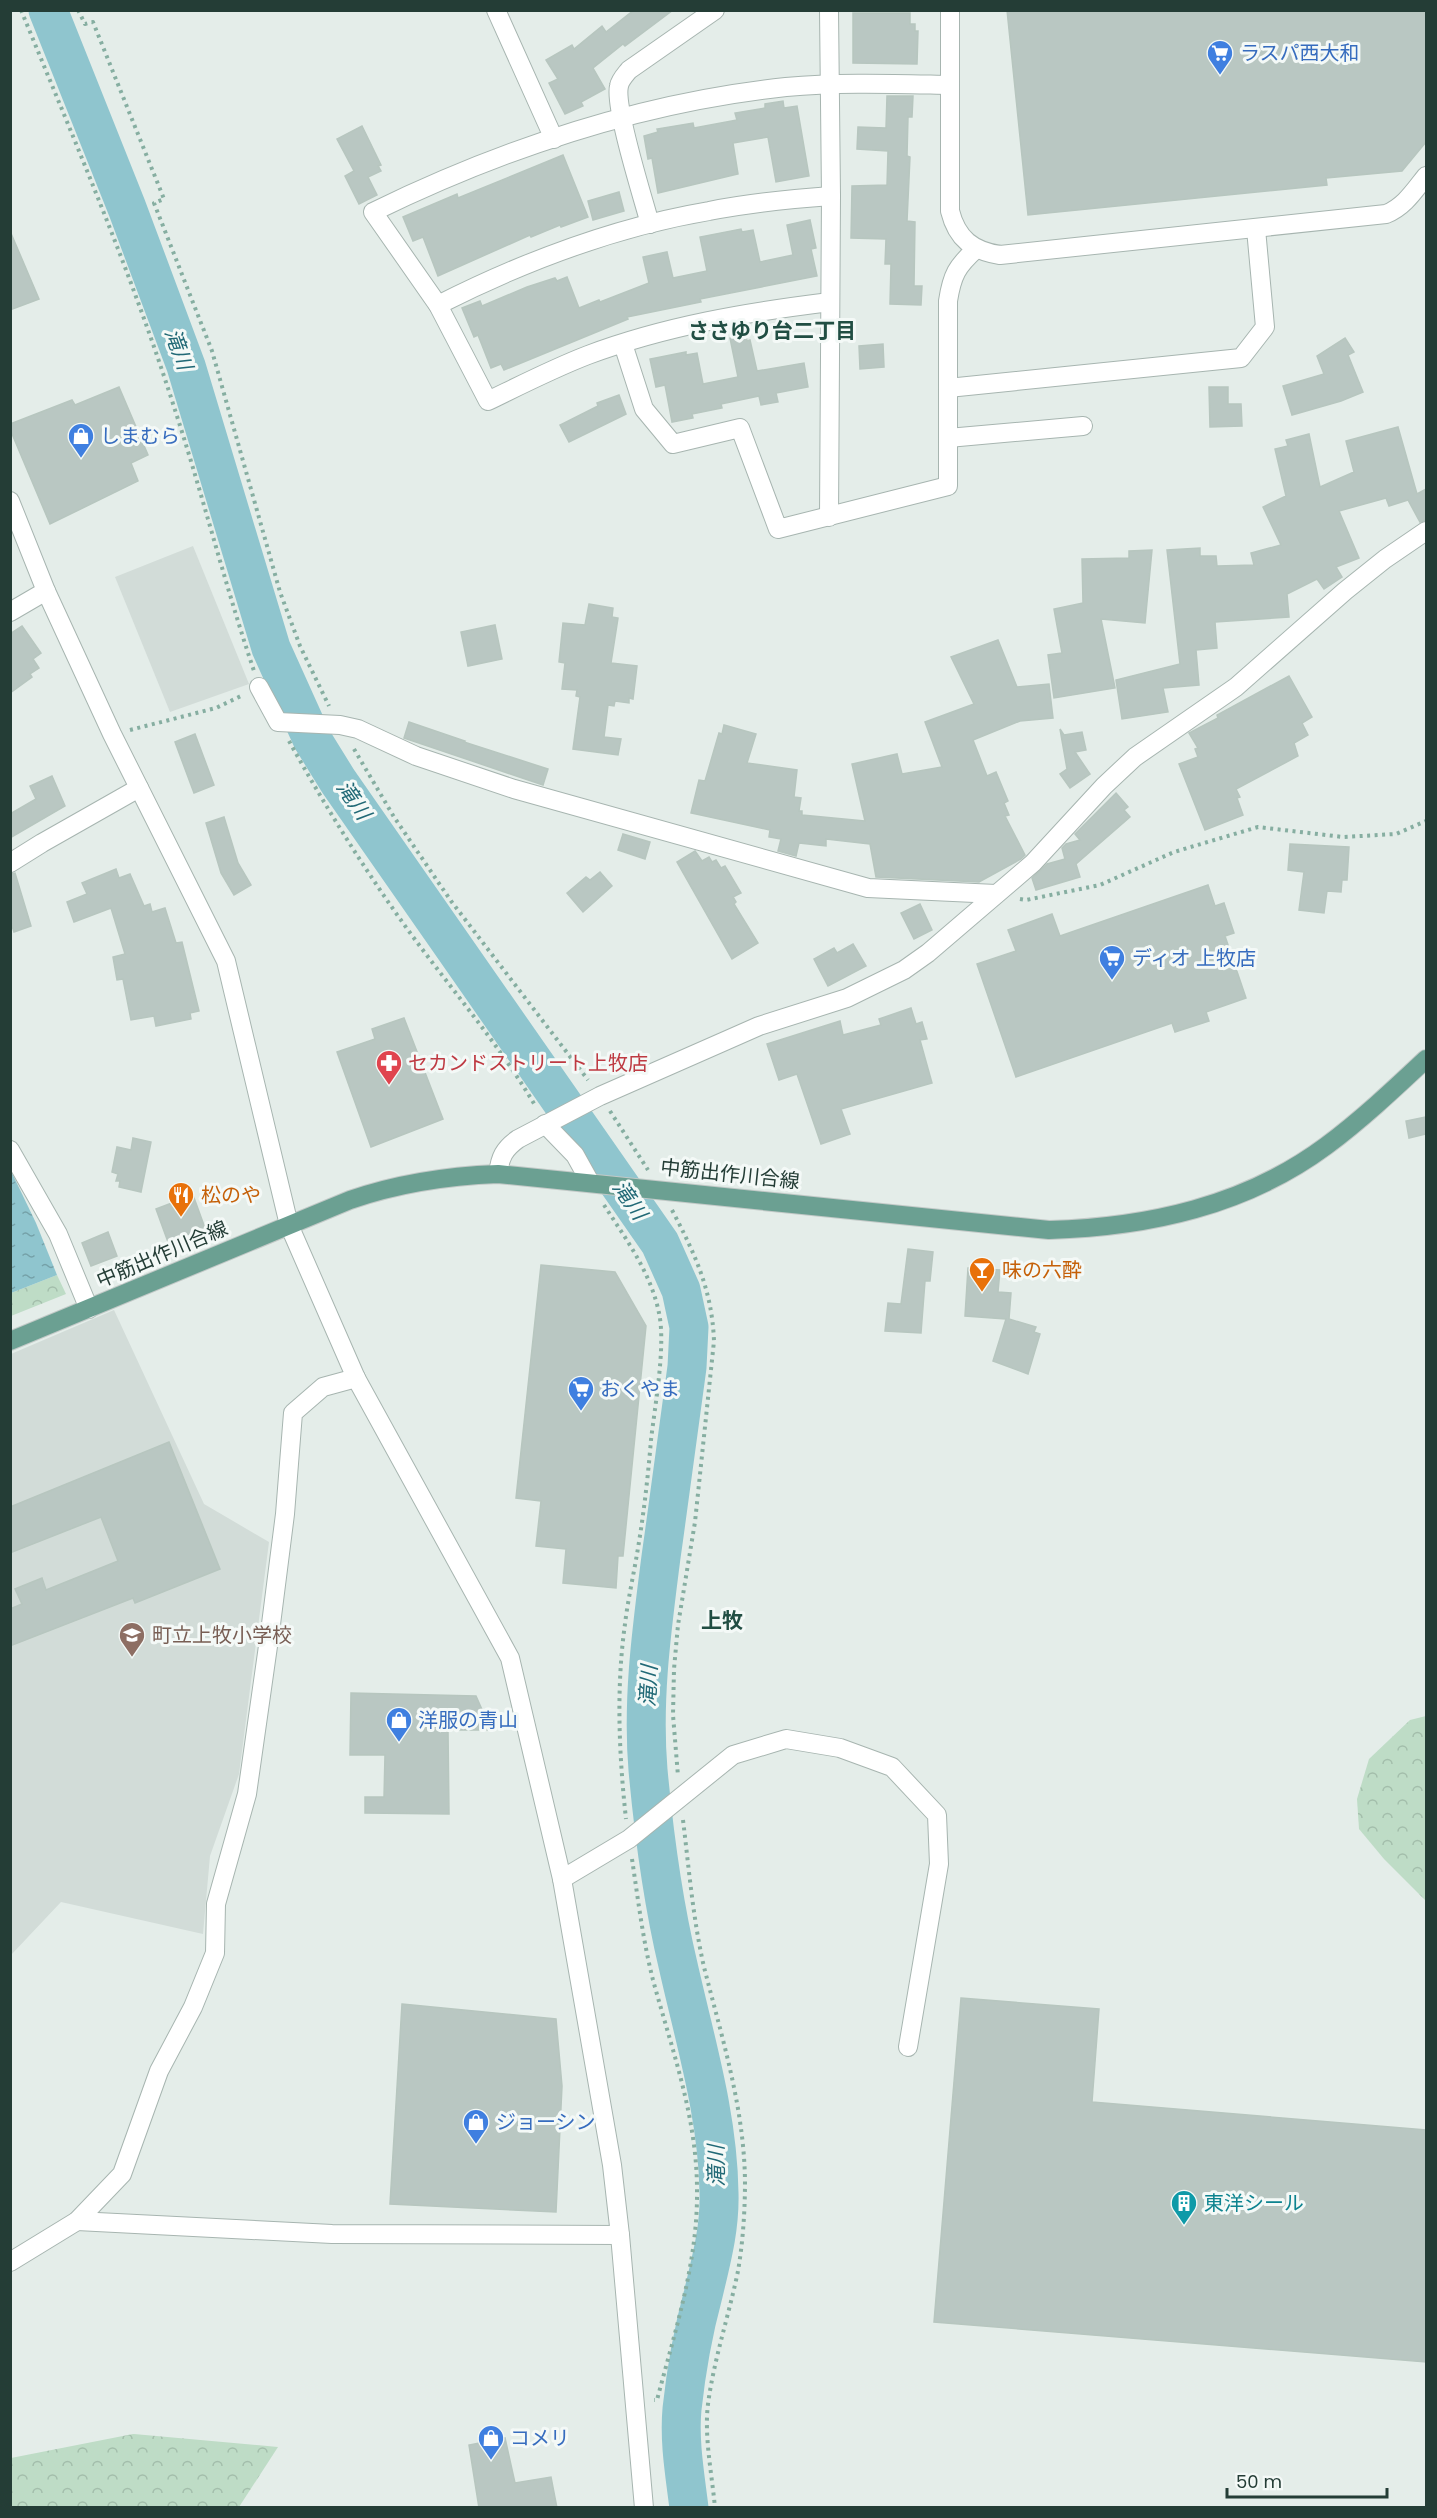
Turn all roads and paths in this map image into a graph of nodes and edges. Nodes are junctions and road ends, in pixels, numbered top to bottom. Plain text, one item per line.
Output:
1 (21, 10) edge
2 (78, 10) edge
3 (496, 10) edge
4 (715, 10) edge
5 (829, 10) edge
6 (950, 10) edge
7 (830, 85) junction
8 (950, 85) junction
9 (622, 118) junction
10 (554, 139) junction
11 (1426, 176) edge
12 (831, 196) junction
13 (650, 224) junction
14 (1256, 229) junction
15 (976, 249) junction
16 (830, 302) junction
17 (438, 305) junction
18 (622, 344) junction
19 (948, 388) junction
20 (1083, 426) dead end
21 (948, 438) junction
22 (10, 501) edge
23 (829, 517) junction
24 (1426, 531) edge
25 (46, 591) junction
26 (10, 612) edge
27 (259, 687) junction
28 (278, 722) junction
29 (340, 725) junction
30 (112, 734) junction
31 (139, 788) junction
32 (1426, 821) edge
33 (10, 863) edge
34 (996, 894) junction
35 (1426, 1059) edge
36 (600, 1096) junction
37 (545, 1124) junction
38 (10, 1150) edge
39 (498, 1174) junction
40 (590, 1182) junction
41 (661, 1189) junction
42 (290, 1225) junction
43 (89, 1309) junction
44 (10, 1341) edge
45 (356, 1378) junction
46 (680, 1799) junction
47 (562, 1879) junction
48 (908, 2047) dead end
49 (77, 2221) junction
50 (620, 2235) junction
51 (10, 2262) edge
52 (644, 2508) edge
53 (715, 2508) edge

1 - 27 path
2 - 29 path
3 - 10 street
4 - 9 street
5 - 7 street
6 - 8 street
7 - 8 street
7 - 9 street
7 - 12 street
8 - 15 street
9 - 10 street
9 - 13 street
10 - 17 street
11 - 14 street
12 - 13 street
12 - 16 street
13 - 17 street
14 - 15 street
14 - 19 street
15 - 19 street
16 - 18 street
16 - 23 street
17 - 18 street
18 - 23 street
19 - 21 street
20 - 21 street
21 - 23 street
22 - 25 street
24 - 34 street
25 - 26 street
25 - 30 street
27 - 28 street
27 - 30 path
28 - 29 street
28 - 37 path
29 - 34 street
29 - 36 path
30 - 31 street
31 - 33 street
31 - 42 street
32 - 34 path
34 - 36 street
35 - 41 main road, 中筋出作川合線
36 - 37 street
36 - 41 path
37 - 39 street
37 - 40 street
38 - 43 street
39 - 40 main road, 中筋出作川合線
39 - 42 main road, 中筋出作川合線
40 - 41 main road, 中筋出作川合線
41 - 46 path
42 - 43 main road, 中筋出作川合線
42 - 45 street
43 - 44 main road, 中筋出作川合線
45 - 47 street
45 - 49 street
46 - 47 street
46 - 48 street
46 - 53 path
47 - 50 street
49 - 50 street
49 - 51 street
50 - 52 street

